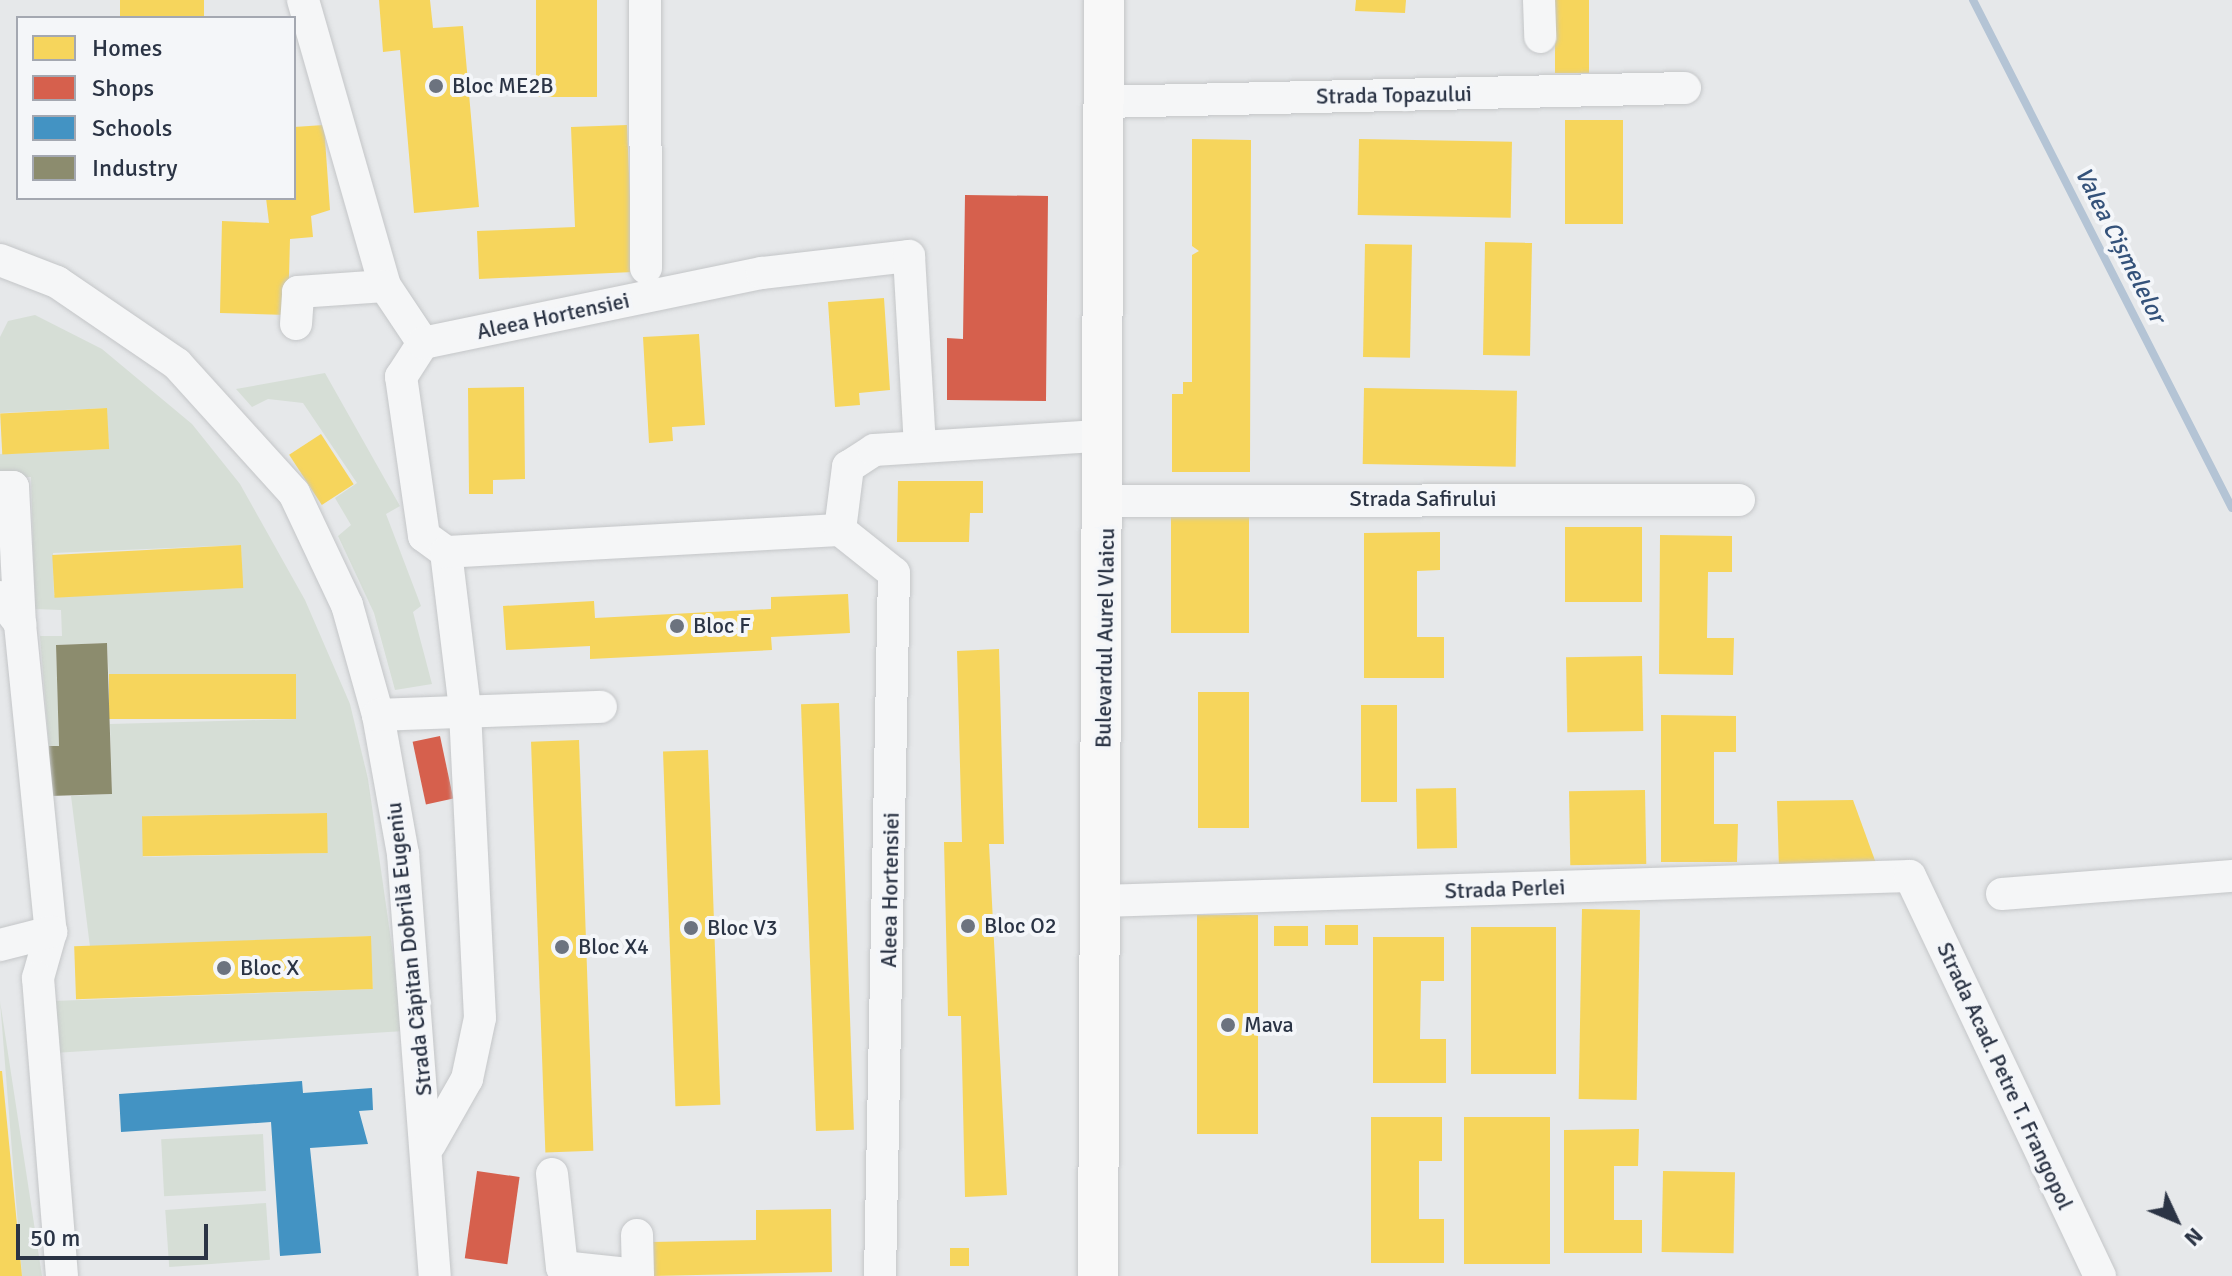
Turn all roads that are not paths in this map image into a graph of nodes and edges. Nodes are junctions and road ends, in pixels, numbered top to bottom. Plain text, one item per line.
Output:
1 (645, 0) edge
2 (1081, 0) edge
3 (1104, 0) edge
4 (1539, 0) edge
5 (308, 6) edge
6 (1540, 37) dead end
7 (1685, 88) dead end
8 (1104, 102) junction
9 (0, 260) edge
10 (646, 268) dead end
11 (385, 286) junction
12 (296, 324) dead end
13 (423, 343) junction
14 (1083, 437) junction
15 (920, 446) junction
16 (0, 487) edge
17 (1739, 500) dead end
18 (1107, 501) junction
19 (840, 530) junction
20 (446, 552) junction
21 (0, 597) edge
22 (20, 624) junction
23 (601, 707) dead end
24 (465, 709) junction
25 (378, 715) junction
26 (1910, 876) joint
27 (2232, 876) edge
28 (2002, 894) dead end
29 (1101, 901) junction
30 (51, 932) junction
31 (0, 945) edge
32 (430, 1144) junction
33 (552, 1174) dead end
34 (637, 1235) dead end
35 (638, 1275) edge
36 (62, 1276) edge
37 (435, 1276) edge
38 (880, 1276) edge
39 (1082, 1276) edge
40 (1098, 1276) edge
41 (2100, 1276) edge

1 - 10 street
2 - 14 main road, Bulevardul Aurel Vlaicu
3 - 8 main road, Bulevardul Aurel Vlaicu
4 - 6 street
5 - 11 street
7 - 8 street, Strada Topazului
8 - 18 main road, Bulevardul Aurel Vlaicu
9 - 25 street, Strada Căpitan Dobrilă Eugeniu
11 - 12 street
11 - 13 street
13 - 15 street, Aleea Hortensiei
13 - 20 street
14 - 15 street
14 - 39 main road, Bulevardul Aurel Vlaicu
15 - 19 street
16 - 22 street
17 - 18 street, Strada Safirului
18 - 29 main road, Bulevardul Aurel Vlaicu
19 - 20 street
19 - 38 street, Aleea Hortensiei
20 - 24 street
21 - 22 street
22 - 30 street
23 - 24 street
24 - 25 street
24 - 32 street
25 - 32 street, Strada Căpitan Dobrilă Eugeniu
26 - 29 street, Strada Perlei
26 - 41 street, Strada Acad. Petre T. Frangopol
27 - 28 street
29 - 40 main road, Bulevardul Aurel Vlaicu
30 - 31 street
30 - 36 street
32 - 37 street, Strada Căpitan Dobrilă Eugeniu
33 - 35 street
34 - 35 street

